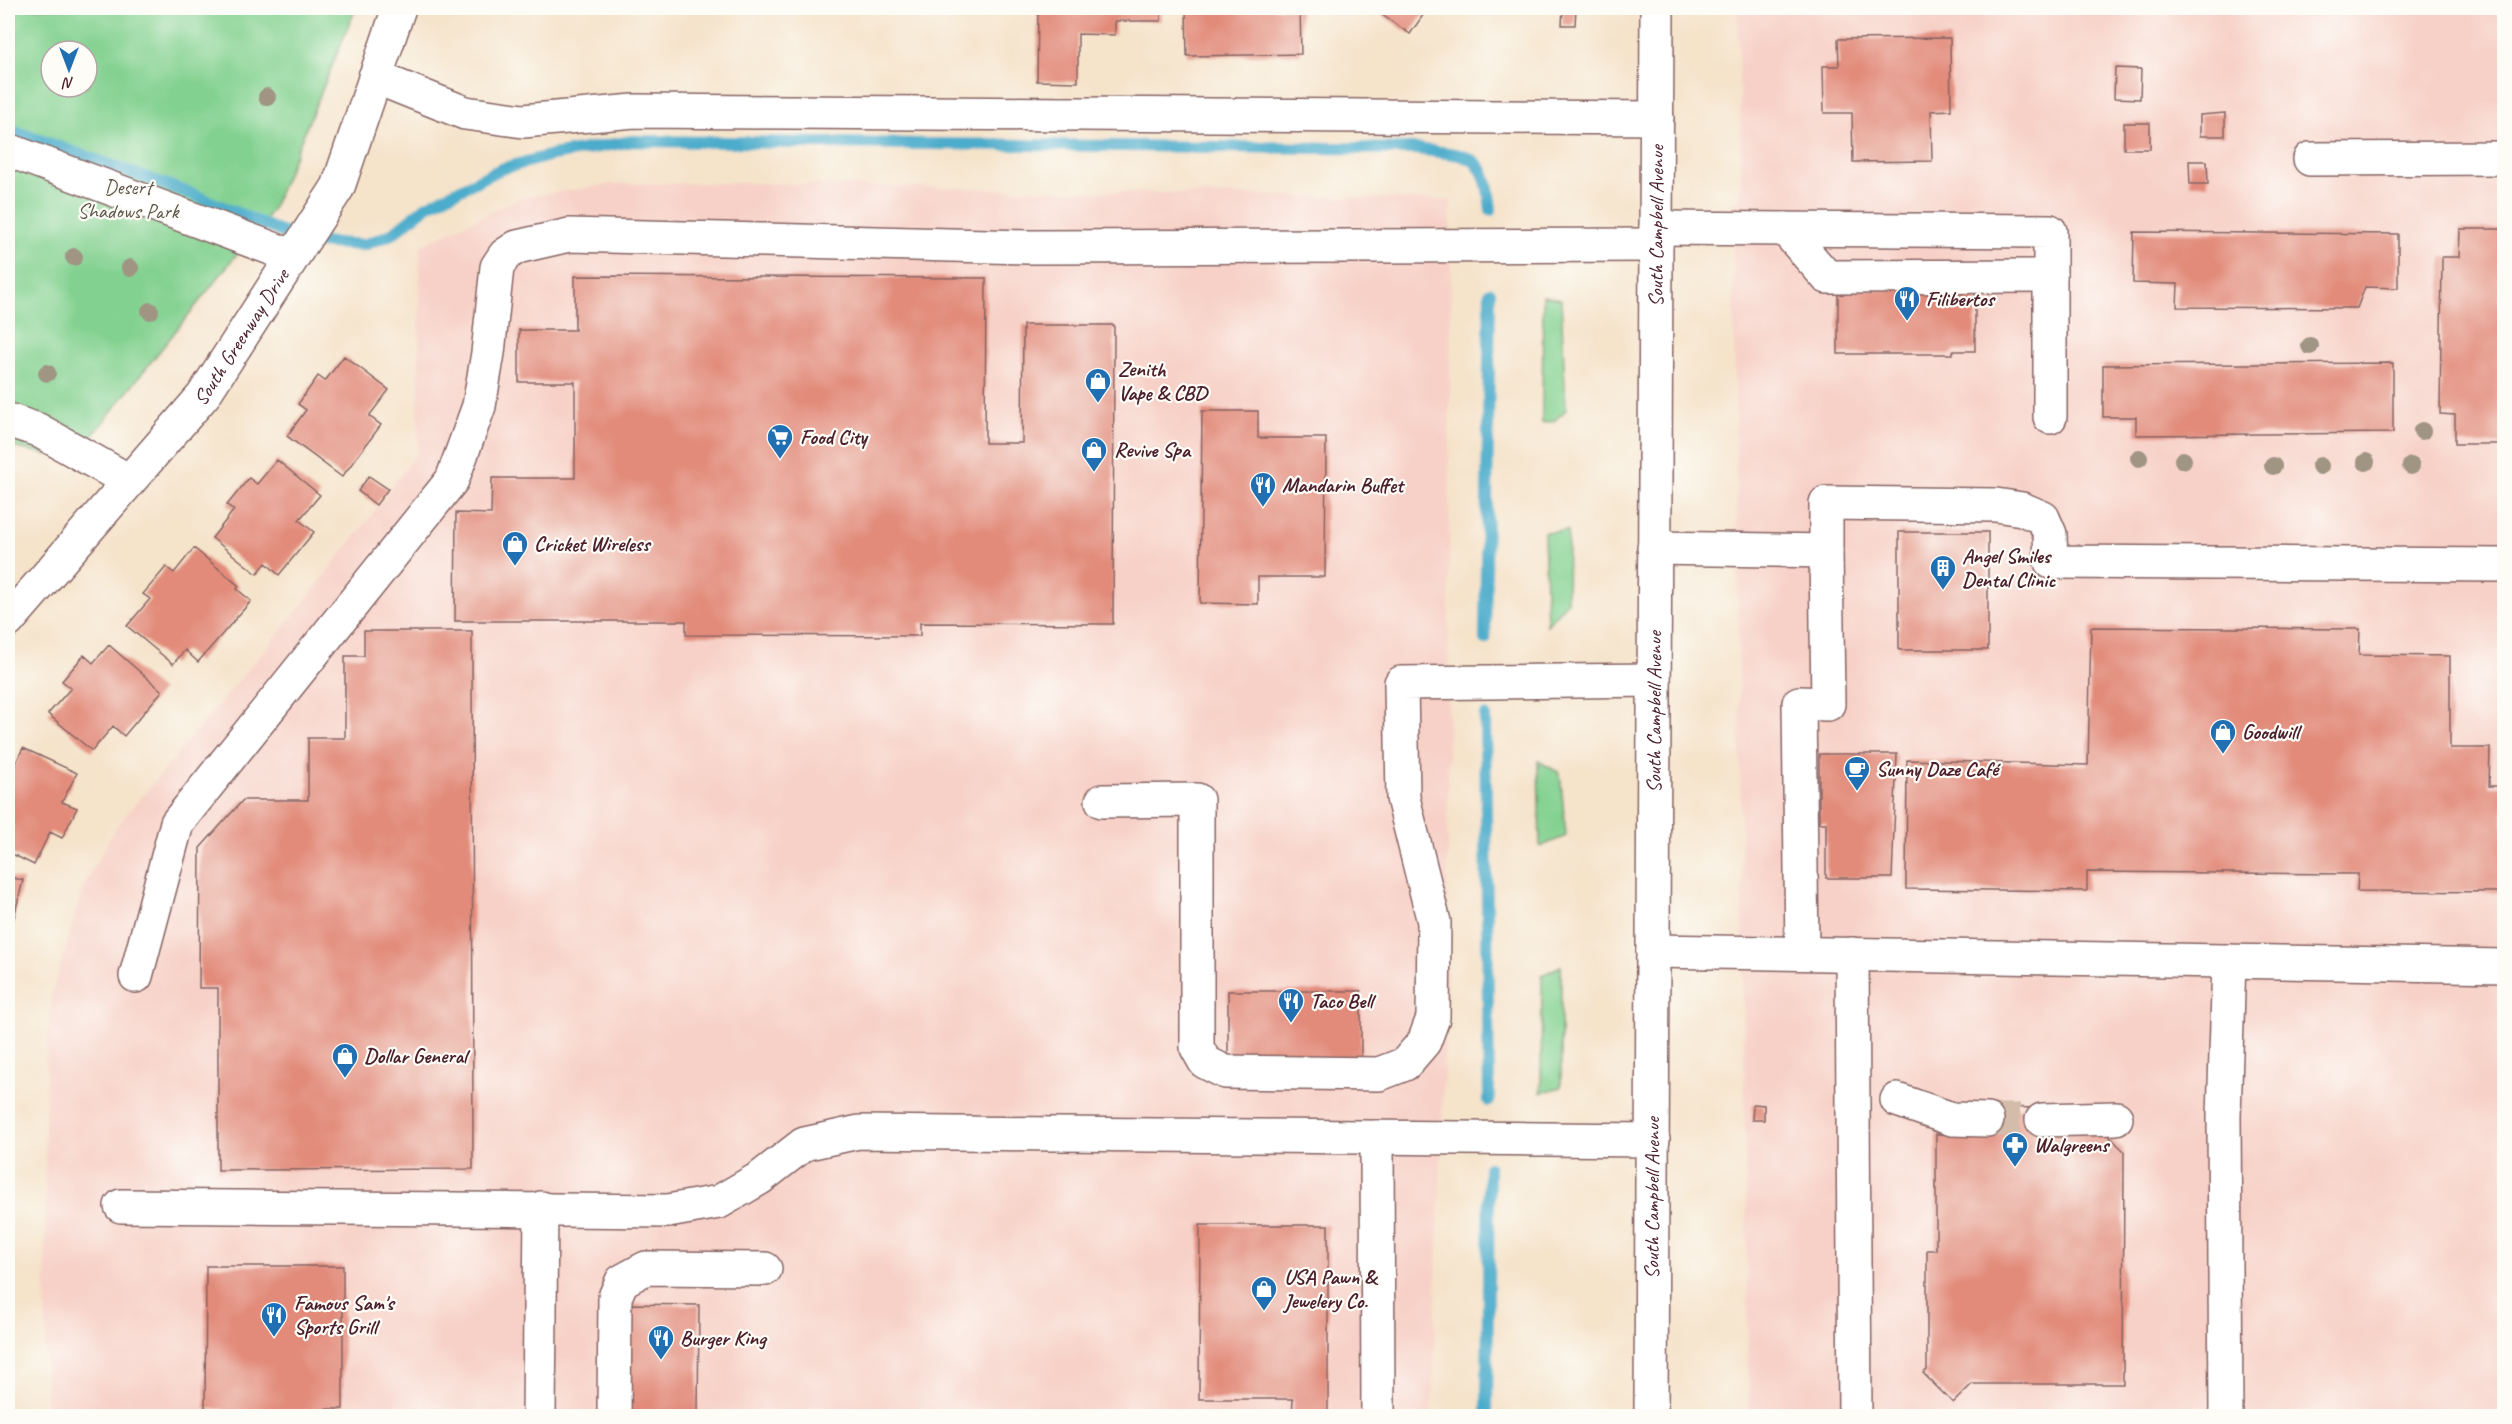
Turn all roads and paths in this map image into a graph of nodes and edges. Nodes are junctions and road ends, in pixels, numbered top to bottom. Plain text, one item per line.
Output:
1 (399, 8) edge
2 (1657, 8) edge
3 (375, 77) junction
4 (1657, 118) junction
5 (8, 150) edge
6 (2505, 158) edge
7 (2310, 159) dead end
8 (1785, 229) junction
9 (1656, 237) junction
10 (292, 256) junction
11 (2050, 276) junction
12 (2050, 417) dead end
13 (8, 420) edge
14 (129, 482) junction
15 (1654, 548) junction
16 (1826, 551) junction
17 (2505, 565) edge
18 (8, 621) edge
19 (1654, 680) junction
20 (1102, 801) dead end
21 (1653, 951) junction
22 (1802, 953) junction
23 (1852, 954) junction
24 (2229, 961) junction
25 (2505, 966) edge
26 (136, 976) dead end
27 (1898, 1100) dead end
28 (2116, 1118) dead end
29 (1987, 1120) tunnel mouth
30 (2042, 1120) tunnel mouth
31 (1377, 1137) junction
32 (1653, 1140) junction
33 (121, 1206) dead end
34 (541, 1208) junction
35 (765, 1269) dead end
36 (538, 1416) edge
37 (614, 1416) edge
38 (1378, 1416) edge
39 (1651, 1416) edge
40 (1855, 1416) edge
41 (2226, 1416) edge

1 - 3 main road, South Greenway Drive
2 - 4 main road, South Campbell Avenue
3 - 4 main road
3 - 10 main road, South Greenway Drive
4 - 9 main road, South Campbell Avenue
5 - 10 main road
6 - 7 main road
8 - 9 main road
8 - 11 main road
8 - 11 main road
9 - 15 main road, South Campbell Avenue
9 - 26 main road
10 - 14 main road, South Greenway Drive
11 - 12 main road
13 - 14 main road
14 - 18 main road, South Greenway Drive
15 - 16 main road
15 - 19 main road, South Campbell Avenue
16 - 17 main road
16 - 22 main road
19 - 20 main road
19 - 21 main road, South Campbell Avenue
21 - 22 main road
21 - 32 main road, South Campbell Avenue
22 - 23 main road
23 - 24 main road
23 - 40 main road
24 - 25 main road
24 - 41 main road
27 - 29 main road
28 - 30 main road
31 - 32 main road
31 - 34 main road
31 - 38 main road
32 - 39 main road, South Campbell Avenue
33 - 34 main road
34 - 36 main road
35 - 37 main road

